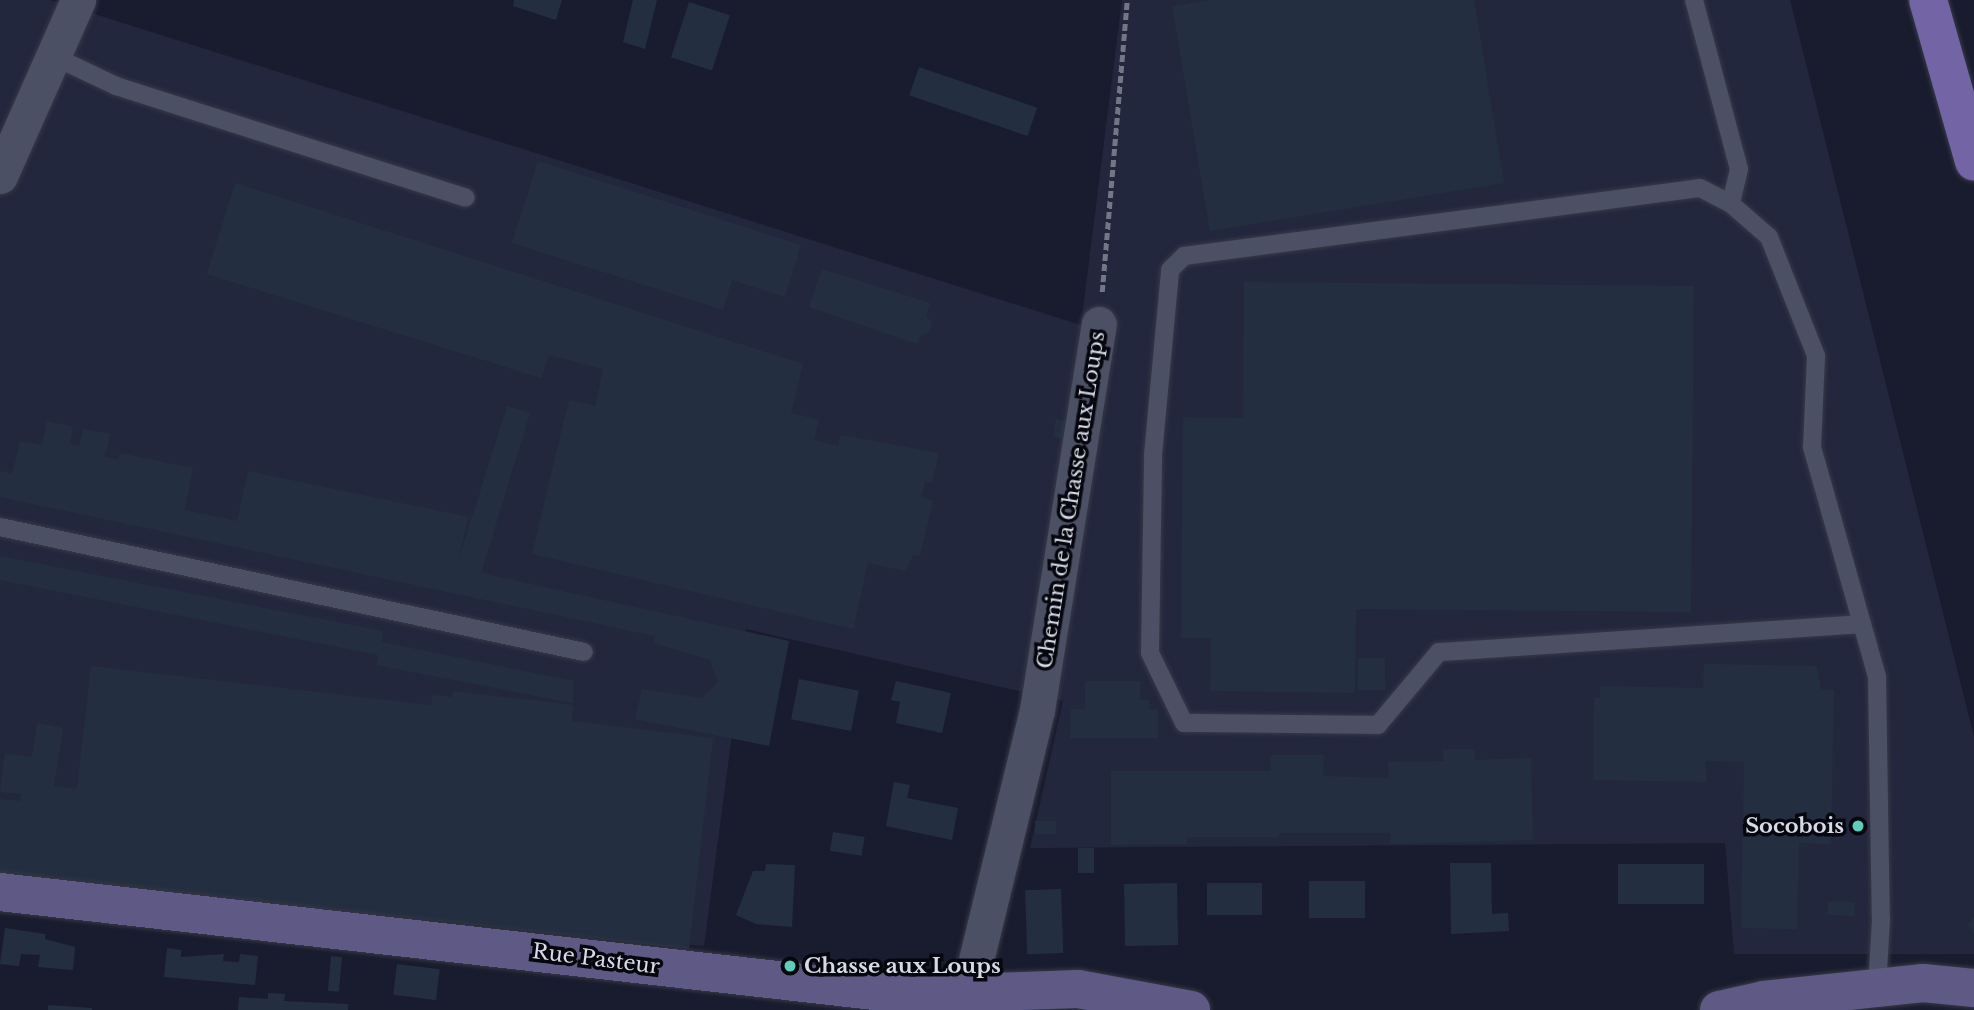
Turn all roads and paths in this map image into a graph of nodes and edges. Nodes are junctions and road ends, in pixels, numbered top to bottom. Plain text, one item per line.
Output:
1 (78, 0) edge
2 (1127, 0) edge
3 (1694, 0) edge
4 (1928, 0) edge
5 (55, 57) junction
6 (1974, 162) edge
7 (0, 176) edge
8 (466, 198) dead end
9 (1731, 204) junction
10 (1099, 324) joint
11 (0, 527) edge
12 (1862, 624) junction
13 (584, 652) dead end
14 (0, 892) edge
15 (1877, 988) junction
16 (1974, 988) edge
17 (968, 993) junction
18 (1191, 1010) edge
19 (1719, 1010) edge

1 - 5 street
2 - 10 path, Chemin de la Chasse aux Loups
3 - 9 lane
4 - 6 main road
5 - 7 street
5 - 8 lane
9 - 12 lane
9 - 12 lane
10 - 17 street, Chemin de la Chasse aux Loups
11 - 13 lane
12 - 15 lane
14 - 17 street, Rue Pasteur
15 - 16 street
15 - 19 street
17 - 18 street, Rue Pasteur

